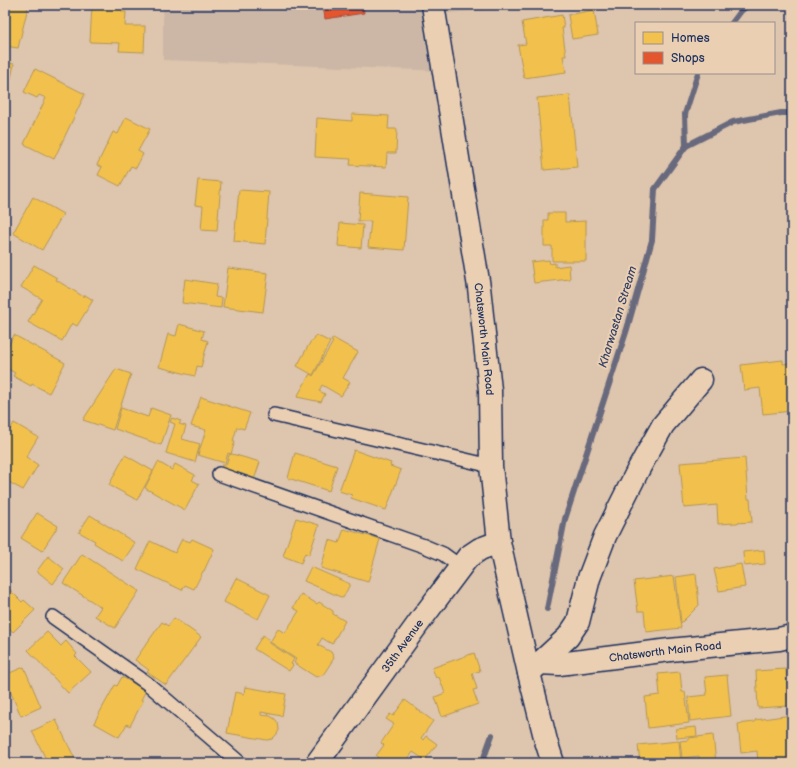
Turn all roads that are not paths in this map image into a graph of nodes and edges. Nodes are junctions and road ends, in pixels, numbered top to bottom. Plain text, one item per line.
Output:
1 (433, 5) edge
2 (701, 380) dead end
3 (274, 415) dead end
4 (491, 466) junction
5 (219, 474) dead end
6 (498, 542) junction
7 (461, 567) junction
8 (53, 617) dead end
9 (792, 636) edge
10 (534, 668) junction
11 (240, 763) edge
12 (317, 763) edge
13 (553, 763) edge

1 - 4 street, Chatsworth Main Road
2 - 10 street
3 - 4 lane
4 - 6 street, Chatsworth Main Road
5 - 7 lane
6 - 7 street, 35th Avenue
6 - 10 street, Chatsworth Main Road
7 - 12 street, 35th Avenue
8 - 11 lane
9 - 10 street, Chatsworth Main Road
10 - 13 street, Chatsworth Main Road

